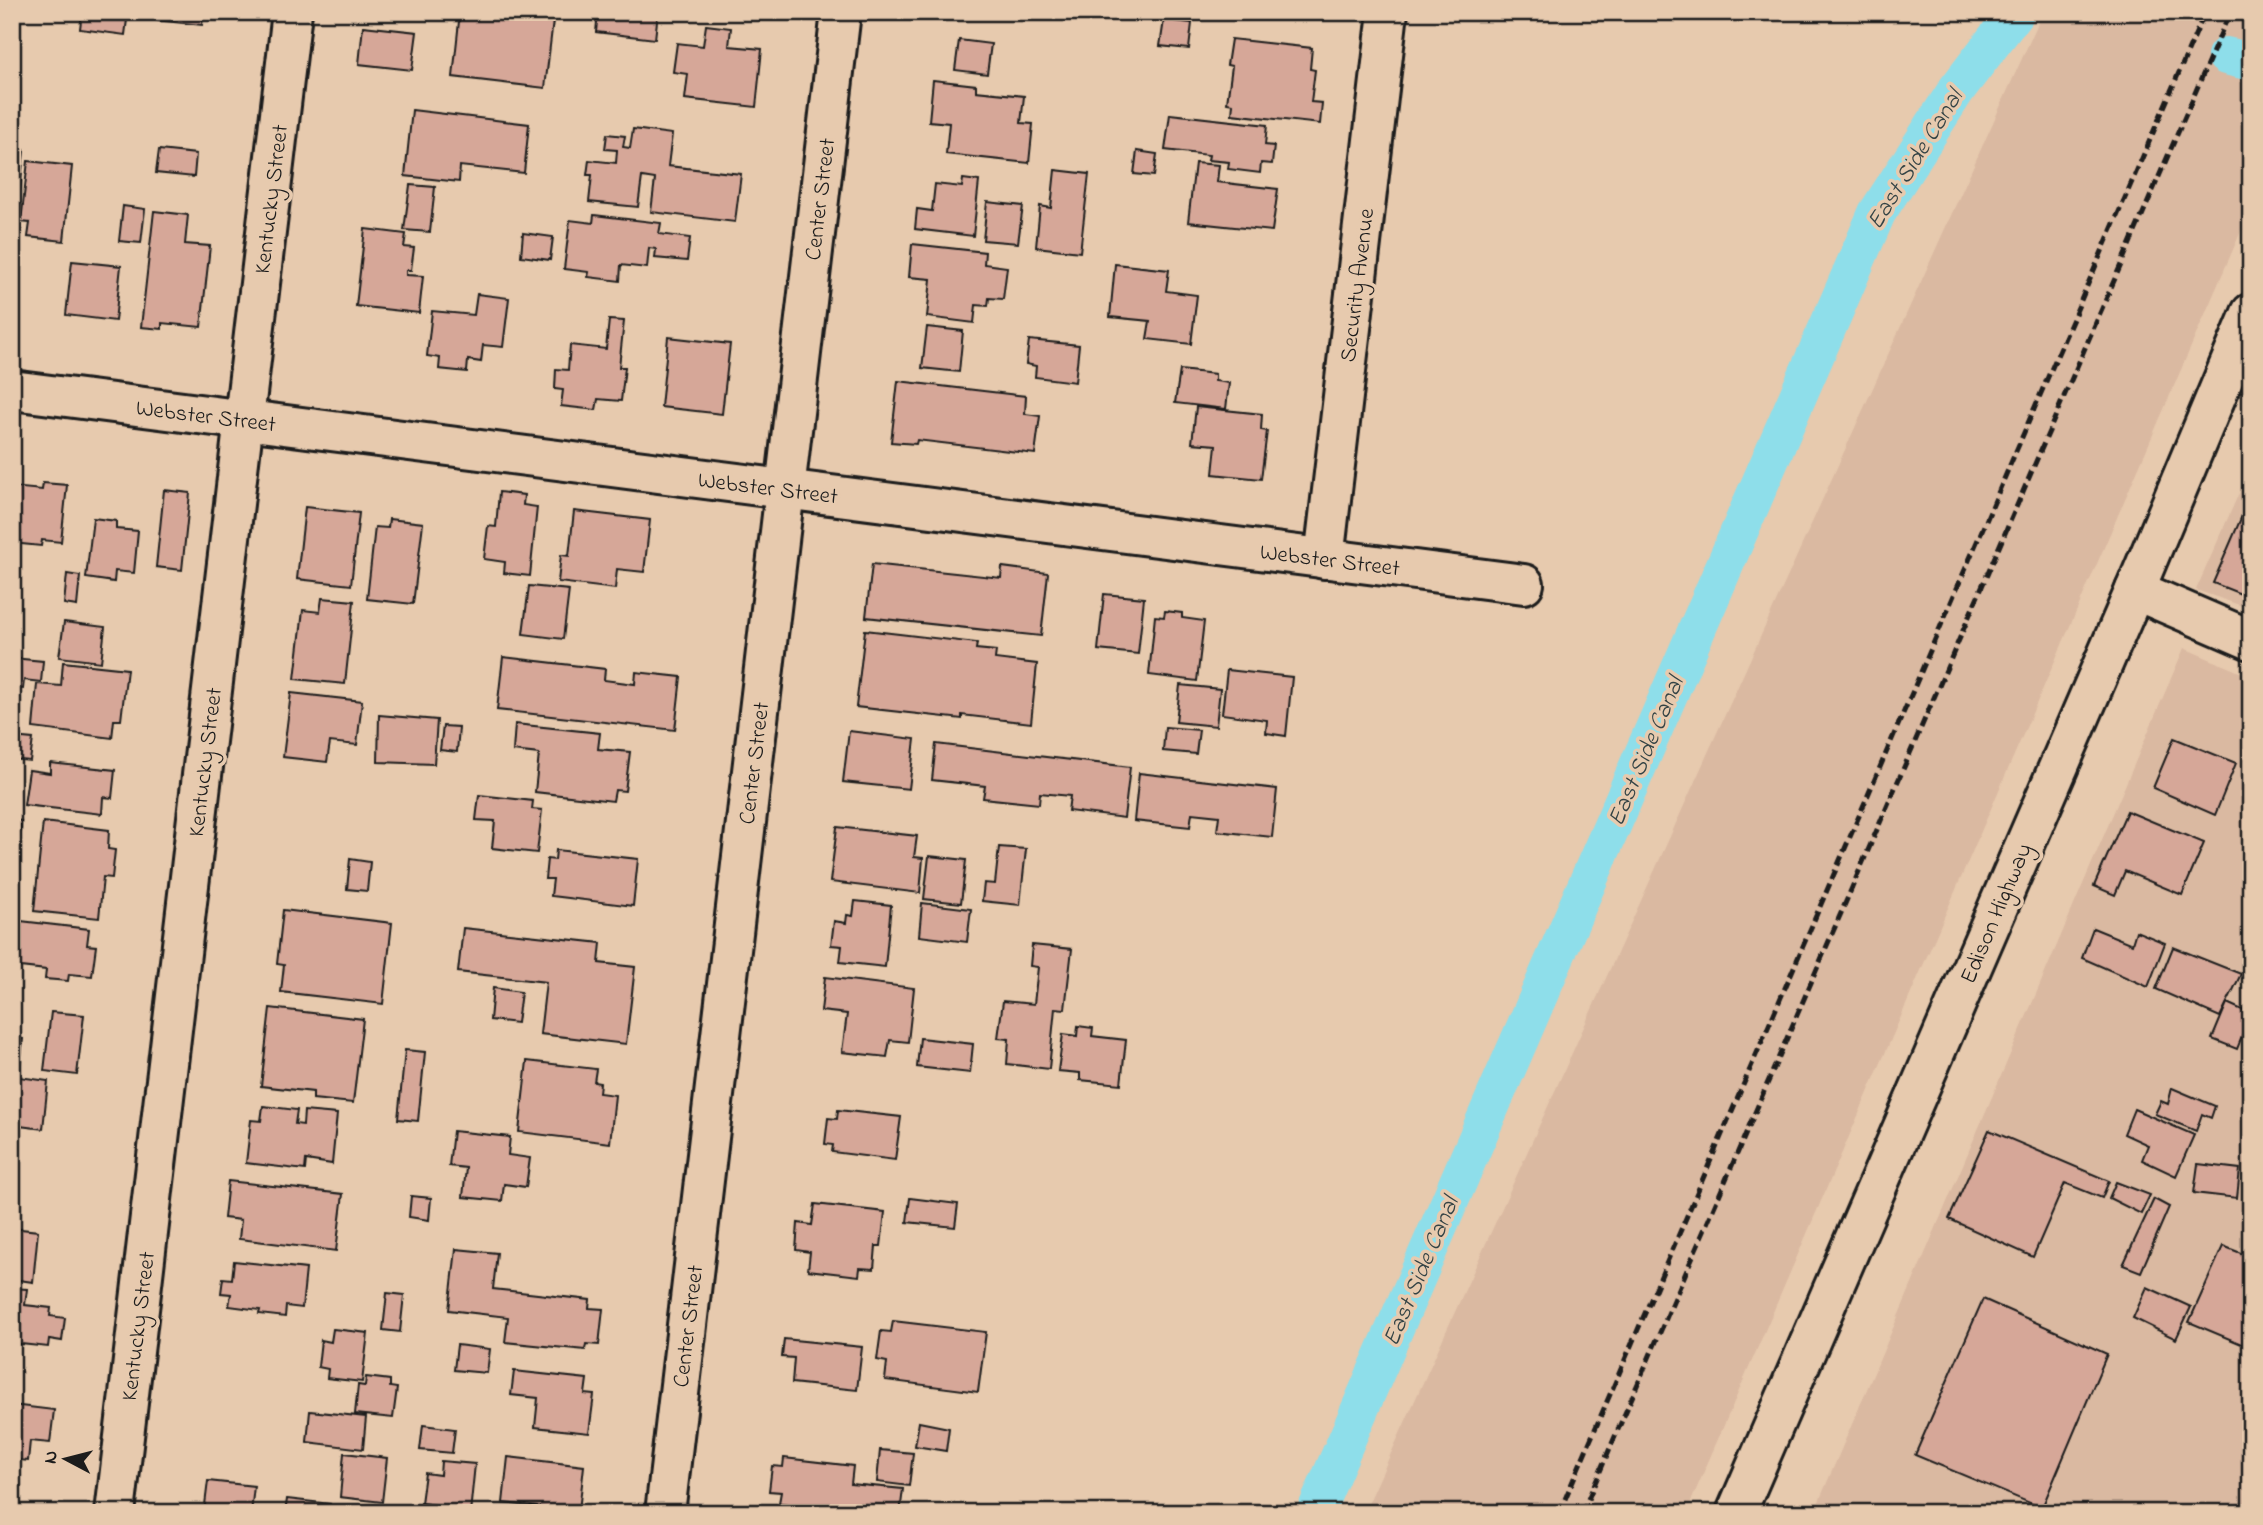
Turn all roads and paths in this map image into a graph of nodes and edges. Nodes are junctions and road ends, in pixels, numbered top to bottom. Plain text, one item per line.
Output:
1 (292, 12) edge
2 (841, 12) edge
3 (1388, 12) edge
4 (2251, 313) edge
5 (12, 390) edge
6 (244, 419) junction
7 (785, 489) junction
8 (1324, 559) junction
9 (1524, 584) dead end
10 (2135, 590) junction
11 (2251, 640) edge
12 (115, 1513) edge
13 (665, 1513) edge
14 (1736, 1513) edge

1 - 6 street, Kentucky Street
2 - 7 street, Center Street
3 - 8 street, Security Avenue
4 - 10 street, Edison Highway
5 - 6 street, Webster Street
6 - 7 street, Webster Street
6 - 12 street, Kentucky Street
7 - 8 street, Webster Street
7 - 13 street, Center Street
8 - 9 street, Webster Street
10 - 11 street
10 - 14 street, Edison Highway

